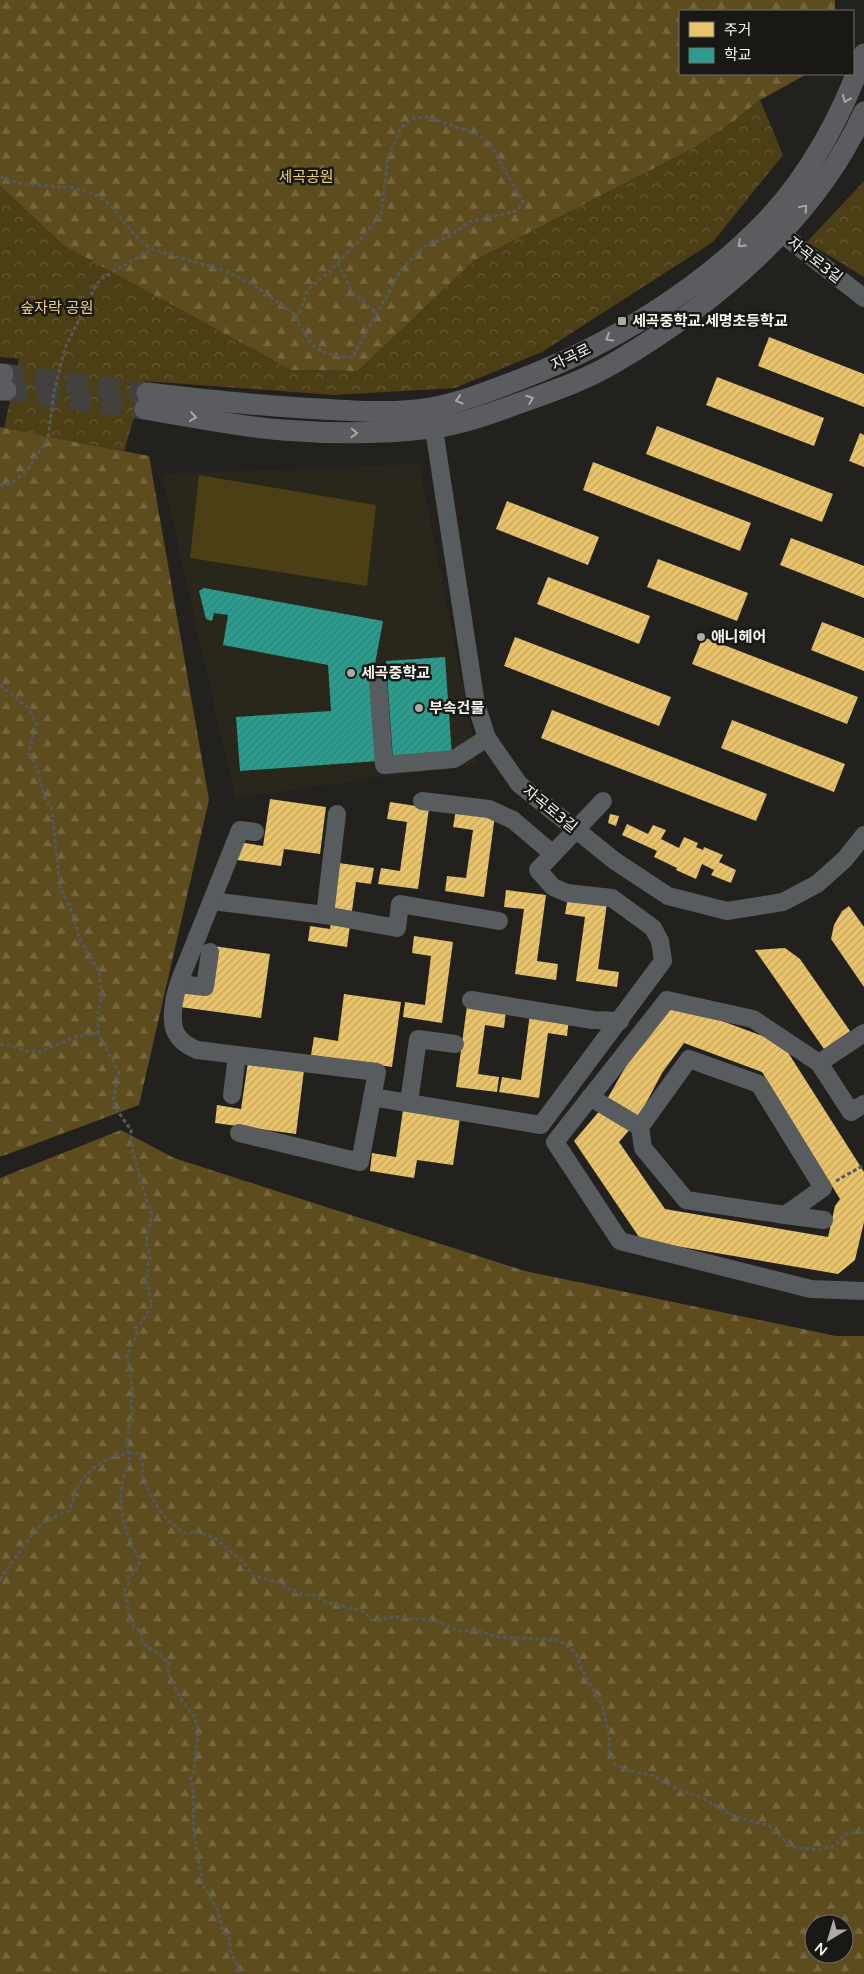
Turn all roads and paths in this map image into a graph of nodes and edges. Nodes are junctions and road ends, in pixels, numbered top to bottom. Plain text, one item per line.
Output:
1 (864, 54) edge
2 (864, 112) edge
3 (0, 176) edge
4 (774, 227) junction
5 (152, 249) junction
6 (338, 263) junction
7 (864, 298) edge
8 (378, 314) junction
9 (294, 316) junction
10 (146, 401) tunnel mouth
11 (432, 418) junction
12 (0, 485) edge
13 (378, 680) dead end
14 (0, 685) edge
15 (487, 738) junction
16 (422, 801) dead end
17 (603, 801) dead end
18 (337, 814) dead end
19 (576, 830) junction
20 (255, 832) dead end
21 (864, 836) edge
22 (553, 854) junction
23 (212, 901) junction
24 (325, 915) junction
25 (499, 921) dead end
26 (210, 952) dead end
27 (180, 984) junction
28 (471, 1000) dead end
29 (620, 1021) junction
30 (98, 1032) junction
31 (864, 1033) edge
32 (0, 1044) edge
33 (455, 1044) dead end
34 (237, 1055) junction
35 (819, 1063) junction
36 (232, 1095) dead end
37 (372, 1097) junction
38 (590, 1097) junction
39 (409, 1102) junction
40 (864, 1104) edge
41 (640, 1128) junction
42 (239, 1133) dead end
43 (864, 1165) edge
44 (831, 1184) dead end
45 (786, 1215) junction
46 (824, 1220) dead end
47 (864, 1291) edge
48 (128, 1452) junction
49 (0, 1580) edge
50 (864, 1830) edge
51 (241, 1974) edge

1 -> 4 main road, 자곡로
4 -> 2 main road, 자곡로
3 - 5 path
4 - 7 street, 자곡로3길
4 - 11 main road, 자곡로
5 - 9 path
5 - 12 path
6 - 8 path
6 - 8 path
6 - 9 path
8 - 9 path
10 - 11 main road, 자곡로
11 - 15 street, 자곡로3길
13 - 15 street
14 - 30 path
15 - 19 street, 자곡로3길
16 - 22 street
17 - 19 street
18 - 24 street
19 - 21 street, 자곡로3길
19 - 22 street
20 - 23 street
22 - 29 street
23 - 24 street
23 - 27 street
24 - 25 street
26 - 27 street
27 - 34 street
28 - 29 street
29 - 39 street
30 - 32 path
30 - 48 path
31 - 35 street
33 - 39 street
34 - 36 street
34 - 37 street
35 - 38 street
35 - 40 street
37 - 39 street
37 - 42 street
38 - 41 street
38 - 47 street
41 - 45 street
41 - 45 street
43 - 44 path
45 - 46 street
48 - 49 path
48 - 50 path
48 - 51 path

